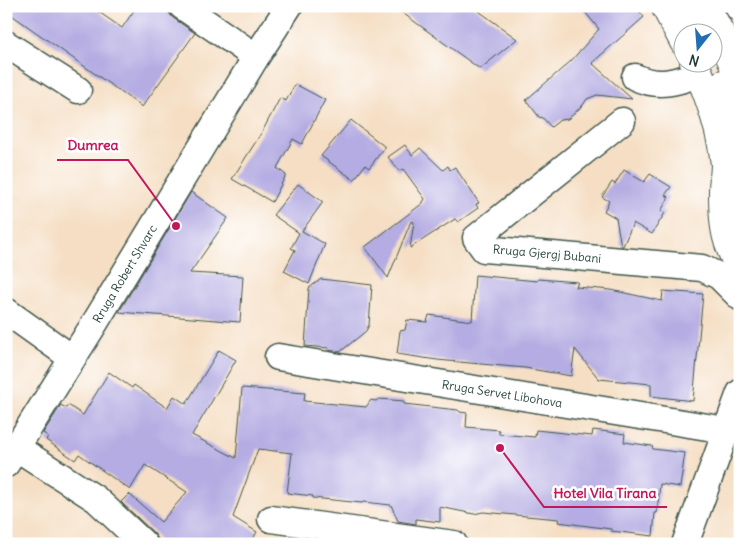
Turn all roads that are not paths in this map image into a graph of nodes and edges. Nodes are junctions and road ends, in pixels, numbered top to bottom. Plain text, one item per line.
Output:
1 (182, 6) edge
2 (289, 6) edge
3 (666, 6) edge
4 (687, 6) edge
5 (706, 6) edge
6 (674, 22) edge
7 (695, 22) edge
8 (6, 44) edge
9 (256, 57) junction
10 (689, 72) edge
11 (704, 72) edge
12 (706, 72) edge
13 (635, 77) dead end
14 (740, 80) edge
15 (78, 90) dead end
16 (622, 121) dead end
17 (740, 130) edge
18 (740, 268) edge
19 (740, 296) edge
20 (6, 311) edge
21 (278, 357) dead end
22 (72, 358) junction
23 (740, 393) edge
24 (726, 430) junction
25 (12, 456) edge
26 (270, 518) dead end
27 (688, 541) edge
28 (144, 544) edge
29 (454, 544) edge

1 - 9 street
2 - 9 street, Rruga Robert Shvarc
3 - 6 main road
4 - 7 main road
5 - 14 main road
8 - 15 street
9 - 22 street, Rruga Robert Shvarc
10 - 13 street
11 - 18 main road
12 - 17 main road
16 - 19 street, Rruga Gjergj Bubani
20 - 22 street
21 - 24 street, Rruga Servet Libohova
22 - 25 street, Rruga Robert Shvarc
23 - 24 street
24 - 27 street
25 - 28 street
26 - 29 street

